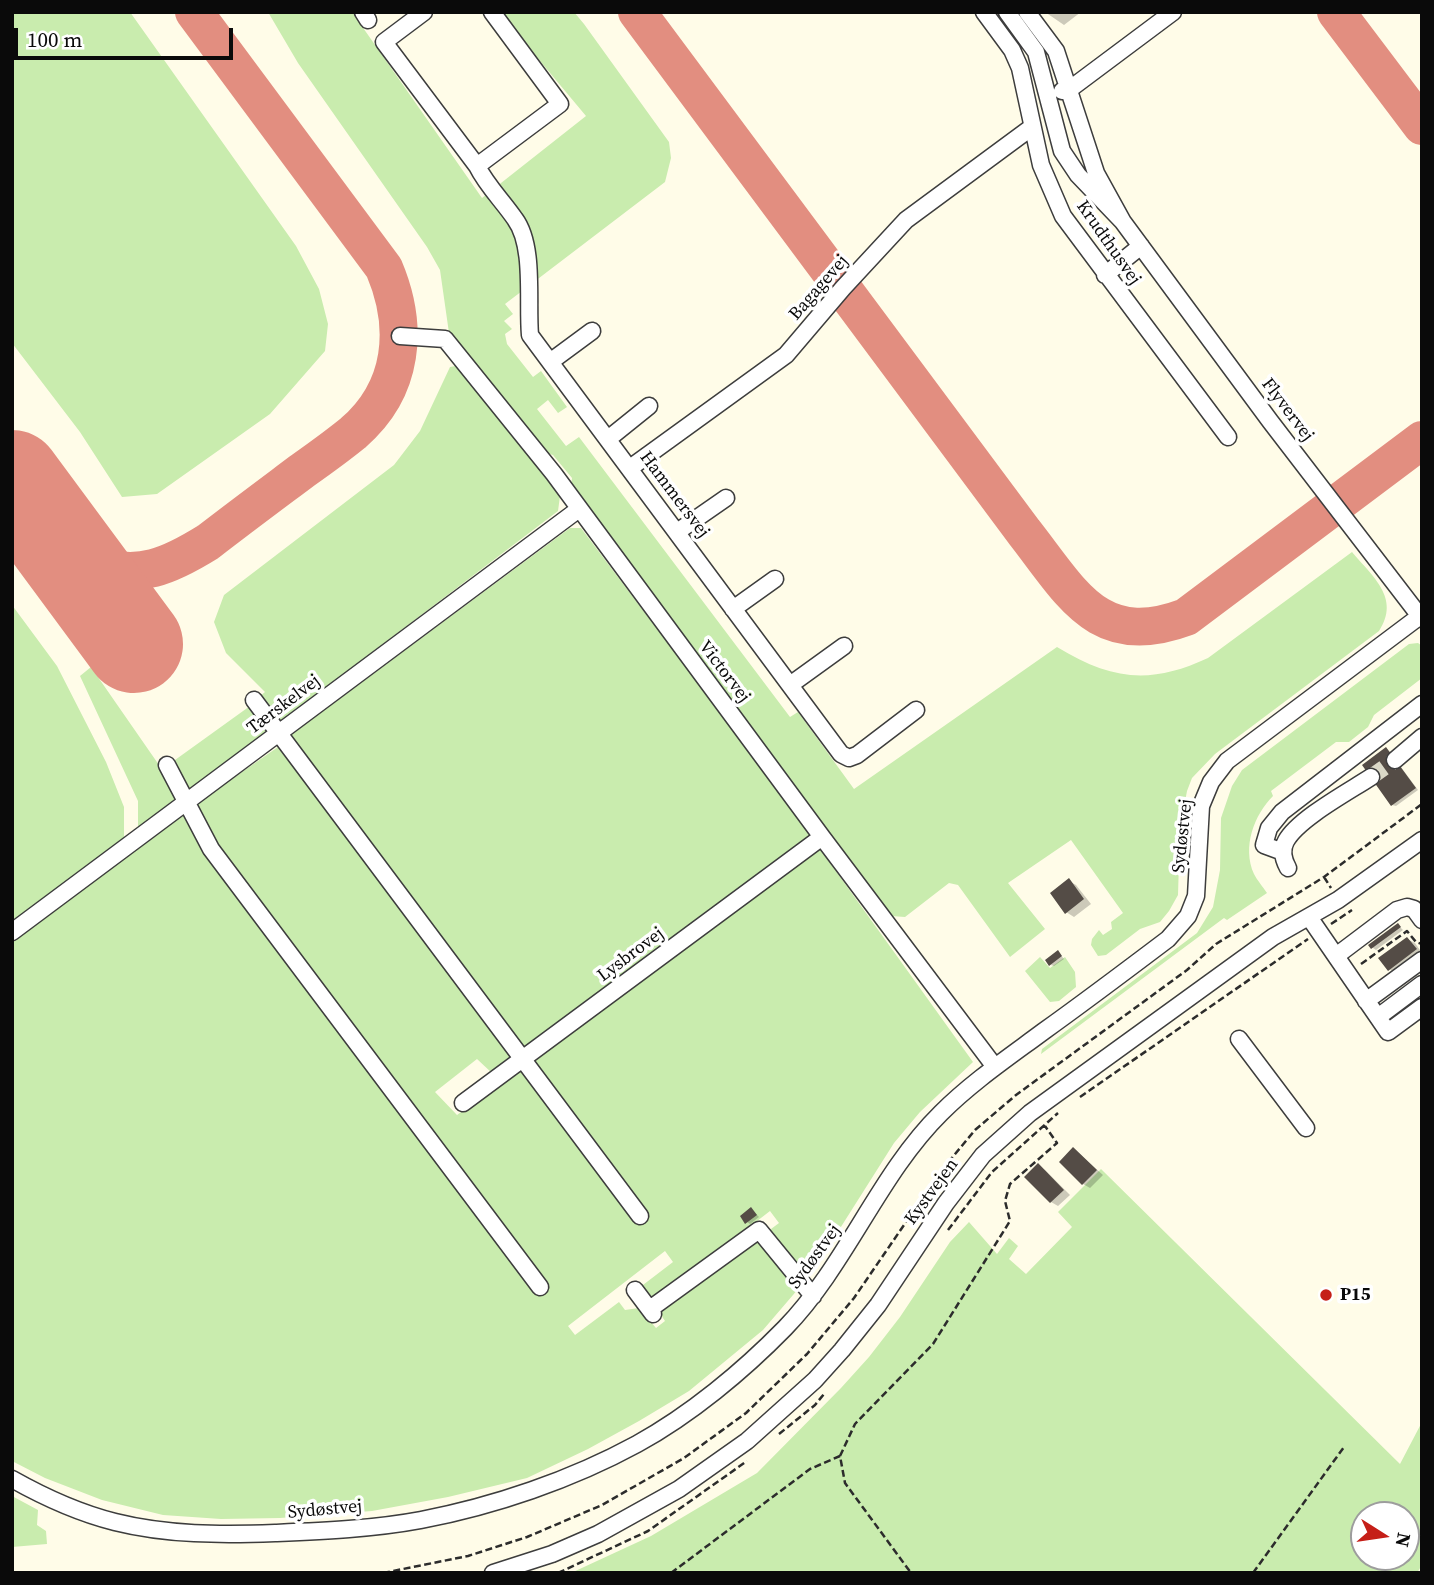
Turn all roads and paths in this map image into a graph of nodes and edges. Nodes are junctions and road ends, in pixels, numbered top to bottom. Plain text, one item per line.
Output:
1 (424, 12) edge
2 (492, 12) edge
3 (984, 12) edge
4 (1007, 12) edge
5 (1027, 12) edge
6 (1173, 12) edge
7 (1070, 89) junction
8 (1046, 95) junction
9 (1032, 127) junction
10 (477, 166) junction
11 (1123, 222) junction
12 (1141, 246) junction
13 (1105, 275) junction
14 (592, 331) dead end
15 (400, 336) dead end
16 (550, 362) junction
17 (649, 406) dead end
18 (1228, 437) dead end
19 (608, 439) junction
20 (630, 468) junction
21 (726, 498) dead end
22 (579, 509) junction
23 (677, 532) junction
24 (775, 579) dead end
25 (733, 608) junction
26 (1421, 618) edge
27 (844, 646) dead end
28 (790, 685) junction
29 (254, 700) dead end
30 (1422, 704) edge
31 (916, 710) dead end
32 (278, 734) junction
33 (1422, 737) edge
34 (1395, 760) tunnel mouth
35 (167, 765) dead end
36 (1371, 777) tunnel mouth
37 (187, 801) junction
38 (1422, 804) edge
39 (822, 837) junction
40 (1422, 840) edge
41 (1324, 877) junction
42 (1338, 900) junction
43 (1356, 908) dead end
44 (1345, 916) junction
45 (1310, 917) junction
46 (1422, 920) edge
47 (1320, 931) junction
48 (12, 932) edge
49 (1360, 938) junction
50 (1422, 944) edge
51 (1336, 956) junction
52 (1372, 956) junction
53 (1422, 960) edge
54 (1348, 974) junction
55 (1422, 984) edge
56 (1366, 1001) junction
57 (1422, 1006) edge
58 (1378, 1017) junction
59 (1239, 1039) dead end
60 (522, 1060) junction
61 (995, 1067) junction
62 (1073, 1102) dead end
63 (463, 1103) dead end
64 (1034, 1110) junction
65 (1062, 1110) dead end
66 (1045, 1125) junction
67 (1306, 1128) dead end
68 (640, 1216) dead end
69 (947, 1231) dead end
70 (540, 1287) dead end
71 (635, 1290) dead end
72 (813, 1296) junction
73 (823, 1395) dead end
74 (774, 1439) dead end
75 (1344, 1447) dead end
76 (753, 1456) dead end
77 (840, 1456) junction
78 (12, 1479) edge
79 (383, 1573) edge
80 (493, 1573) edge
81 (558, 1573) edge
82 (671, 1573) edge
83 (911, 1573) edge
84 (1253, 1573) edge

1 - 10 street, Hammersvej
2 - 10 street
3 - 9 street, Krudthusvej
4 - 8 street
5 - 7 street
6 - 7 street
7 - 8 street
7 - 11 street
8 - 11 street
9 - 13 street, Krudthusvej
9 - 20 street, Bagagevej
10 - 16 street, Hammersvej
11 - 12 street, Flyvervej
12 - 13 street
12 - 26 street, Flyvervej
13 - 18 street, Krudthusvej
14 - 16 street
15 - 22 street, Victorvej
16 - 19 street, Hammersvej
17 - 19 street
19 - 20 street, Hammersvej
20 - 23 street, Hammersvej
21 - 23 street
22 - 32 street, Tærskelvej
22 - 39 street, Victorvej
23 - 25 street, Hammersvej
24 - 25 street
25 - 28 street, Hammersvej
26 - 61 street, Sydøstvej
27 - 28 street
28 - 31 street, Hammersvej
29 - 32 street
30 - 36 street
32 - 37 street, Tærskelvej
32 - 60 street
33 - 34 street
35 - 37 street
37 - 48 street, Tærskelvej
37 - 70 street
38 - 41 path
39 - 60 street, Lysbrovej
39 - 61 street, Victorvej
40 - 42 street, Kystvejen
41 - 42 path
41 - 79 path
42 - 44 path
42 - 45 street, Kystvejen
43 - 44 path
44 - 47 path
45 - 47 street
45 - 64 street, Kystvejen
46 - 49 street
47 - 51 street
47 - 62 path
49 - 51 street
49 - 52 path
50 - 52 path
51 - 54 street
52 - 54 path
53 - 56 street
54 - 56 street
55 - 58 street
56 - 58 street
57 - 58 street
59 - 67 street
60 - 63 street, Lysbrovej
60 - 68 street
61 - 72 street, Sydøstvej
64 - 66 path
64 - 80 street, Kystvejen
65 - 66 path
66 - 69 path
66 - 77 path
71 - 72 street
72 - 78 street, Sydøstvej
73 - 74 path
75 - 84 path
76 - 81 path
77 - 82 path
77 - 83 path

